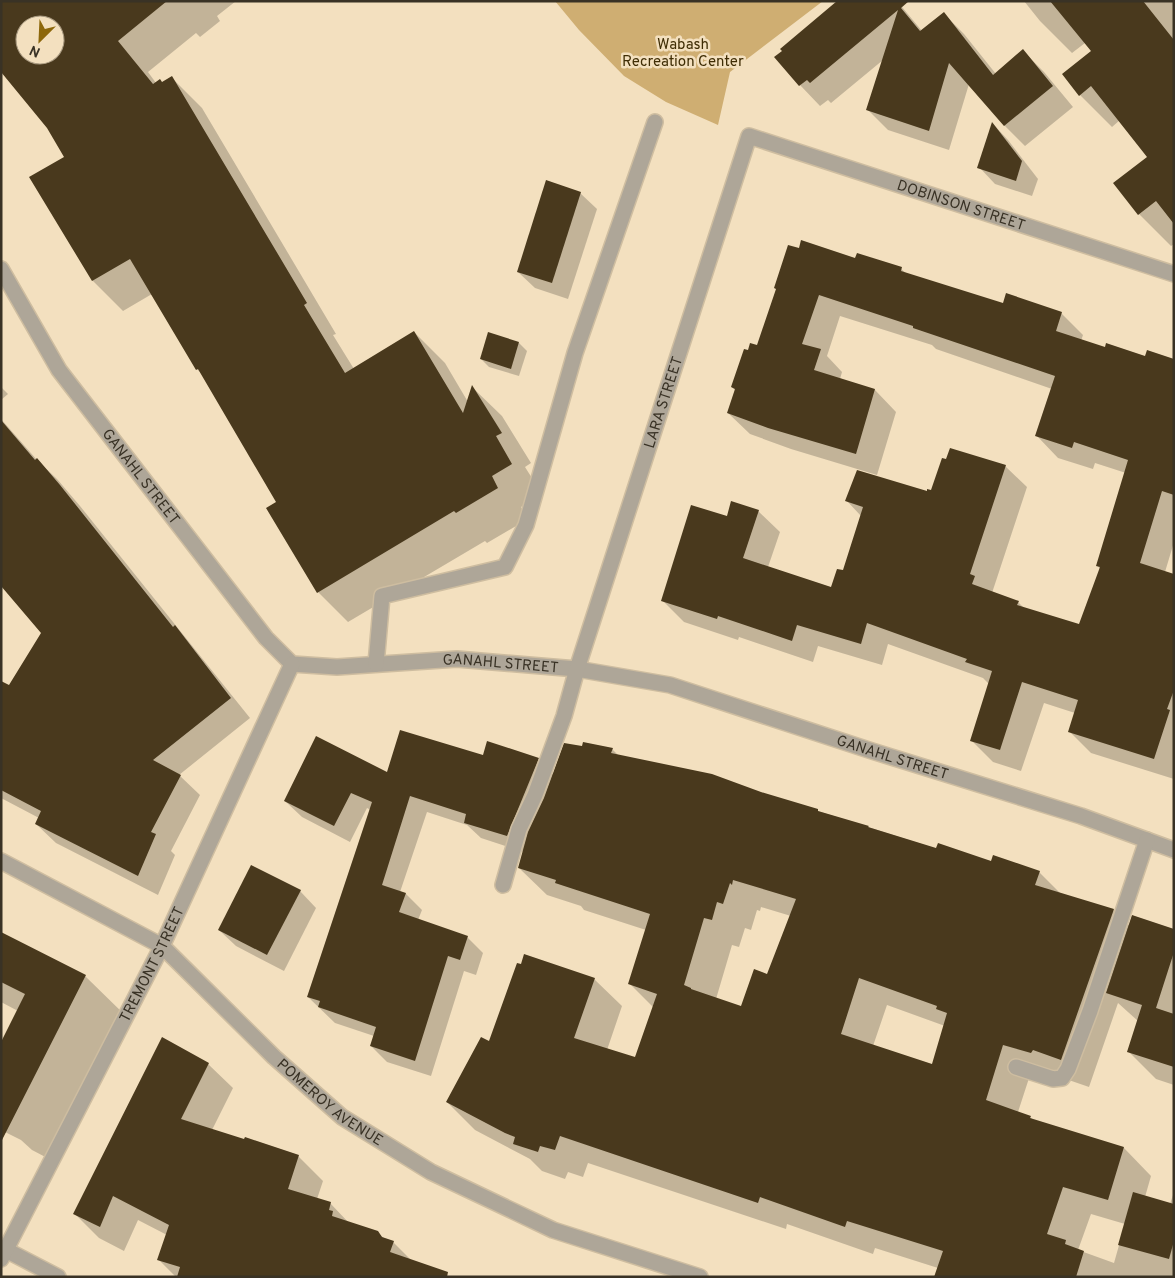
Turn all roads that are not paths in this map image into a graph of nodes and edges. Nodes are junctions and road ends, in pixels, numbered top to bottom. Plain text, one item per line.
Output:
1 (655, 122) dead end
2 (749, 136) joint
3 (1, 269) edge
4 (1174, 274) edge
5 (292, 664) junction
6 (376, 664) junction
7 (577, 669) junction
8 (1147, 840) junction
9 (1174, 850) edge
10 (1, 861) edge
11 (502, 884) dead end
12 (162, 946) junction
13 (1016, 1067) dead end
14 (3, 1255) edge
15 (58, 1277) edge
16 (700, 1277) edge

1 - 6 street
2 - 4 street, DOBINSON STREET
2 - 7 street, LARA STREET
3 - 5 street, GANAHL STREET
5 - 6 street, GANAHL STREET
5 - 12 street, TREMONT STREET
6 - 7 street, GANAHL STREET
7 - 8 street, GANAHL STREET
7 - 11 street, LARA STREET
8 - 9 street, GANAHL STREET
8 - 13 street
10 - 12 street, POMEROY AVENUE
12 - 14 street, TREMONT STREET
12 - 16 street, POMEROY AVENUE
14 - 15 street

